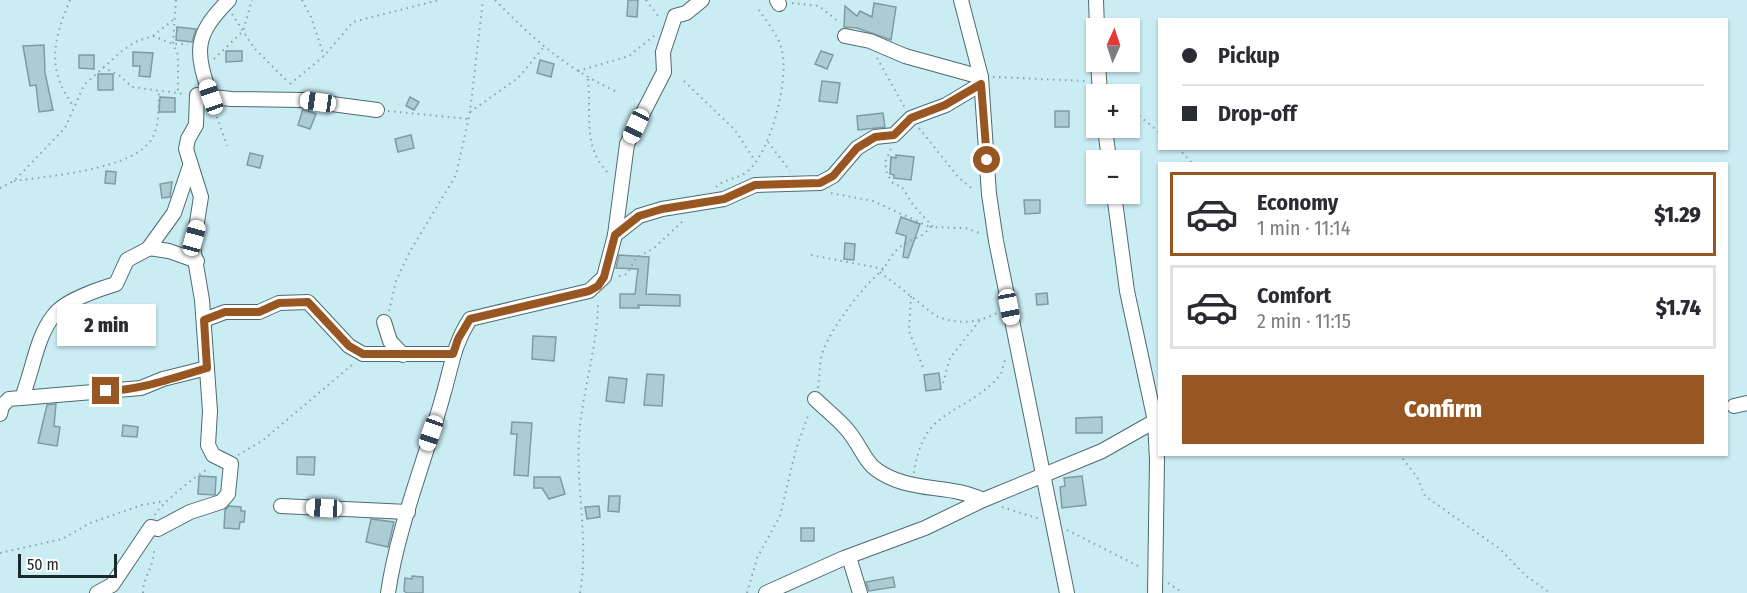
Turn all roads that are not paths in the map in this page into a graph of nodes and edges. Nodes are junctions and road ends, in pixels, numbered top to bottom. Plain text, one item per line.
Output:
1 (702, 0) edge
2 (961, 0) edge
3 (1096, 0) edge
4 (227, 2) edge
5 (1097, 18) edge
6 (845, 36) road end
7 (981, 80) junction
8 (204, 96) junction
9 (377, 110) road end
10 (190, 166) junction
11 (1115, 204) edge
12 (615, 235) junction
13 (149, 248) junction
14 (197, 261) junction
15 (204, 320) junction
16 (384, 322) road end
17 (453, 354) junction
18 (403, 355) junction
19 (207, 368) junction
20 (22, 397) junction
21 (815, 399) road end
22 (0, 414) edge
23 (1155, 421) junction
24 (1042, 477) junction
25 (983, 500) junction
26 (281, 506) dead end
27 (408, 512) junction
28 (849, 556) junction
29 (96, 593) edge
30 (388, 593) edge
31 (766, 593) edge
32 (860, 593) edge
33 (1067, 593) edge
34 (1155, 593) edge

1 - 12 street
2 - 7 street
3 - 5 street
4 - 8 street
6 - 7 street
7 - 12 street
7 - 24 street
8 - 9 street
8 - 10 street
10 - 13 street
10 - 14 street
11 - 23 street
12 - 17 street
13 - 14 street
13 - 20 street
14 - 15 street
15 - 18 street
15 - 19 street
16 - 18 street
17 - 18 street
17 - 27 street
19 - 20 street
19 - 29 street
20 - 22 street
21 - 25 street
23 - 24 street
23 - 34 street
24 - 25 street
24 - 33 street
25 - 28 street
26 - 27 street
27 - 30 street
28 - 31 street
28 - 32 street

